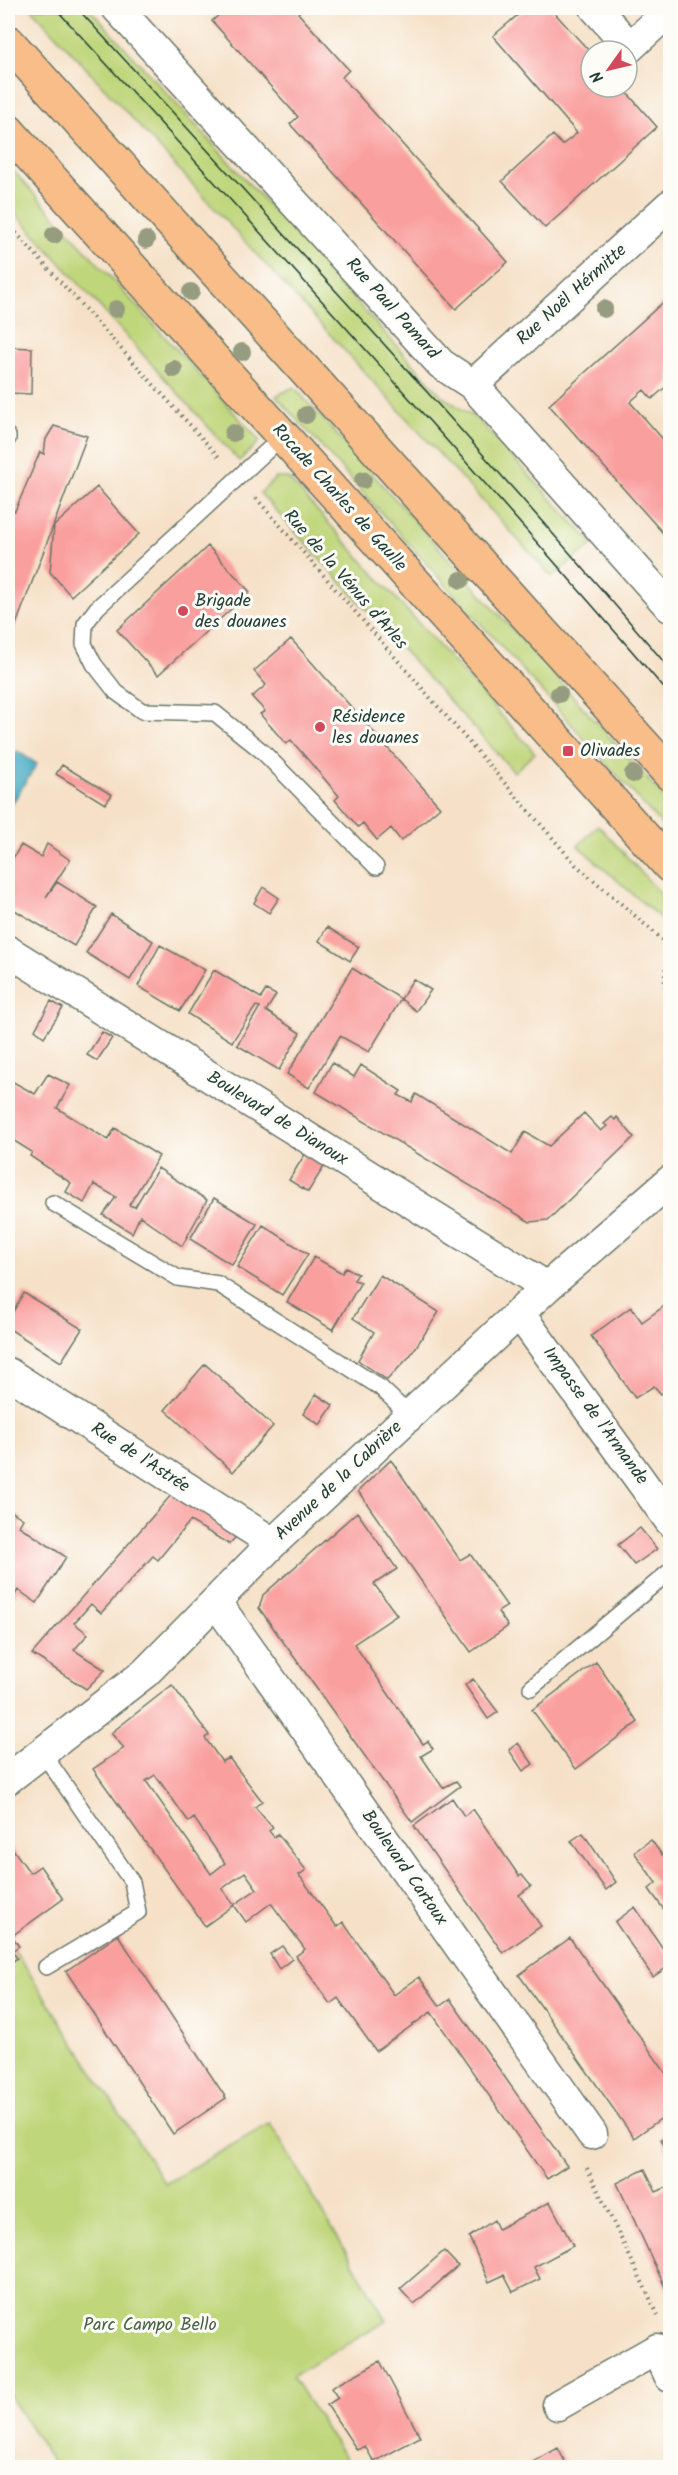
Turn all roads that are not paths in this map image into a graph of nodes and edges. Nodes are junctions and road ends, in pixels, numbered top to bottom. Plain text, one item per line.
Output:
1 (596, 8) edge
2 (122, 9) edge
3 (670, 10) edge
4 (8, 42) edge
5 (8, 131) edge
6 (670, 205) edge
7 (473, 385) junction
8 (283, 436) junction
9 (670, 607) edge
10 (670, 774) edge
11 (670, 866) edge
12 (376, 867) dead end
13 (8, 951) edge
14 (670, 1181) edge
15 (53, 1203) dead end
16 (547, 1287) junction
17 (519, 1313) junction
18 (8, 1373) edge
19 (410, 1415) junction
20 (670, 1521) edge
21 (273, 1543) junction
22 (670, 1571) edge
23 (216, 1602) junction
24 (531, 1688) dead end
25 (42, 1752) junction
26 (8, 1779) edge
27 (46, 1967) dead end
28 (592, 2134) road end
29 (670, 2377) edge
30 (558, 2405) dead end

1 - 3 street
2 - 7 street, Rue Paul Pamard
4 - 10 main road
5 - 8 main road, Rocade Charles de Gaulle
6 - 7 street, Rue Noël Hérmitte
7 - 9 street, Rue Paul Pamard
8 - 11 main road, Rocade Charles de Gaulle
8 - 12 lane
13 - 16 street, Boulevard de Dianoux
14 - 16 street, Avenue de la Cabrière
15 - 19 lane
16 - 17 street, Avenue de la Cabrière
17 - 19 street, Avenue de la Cabrière
17 - 20 street, Impasse de l'Armande
18 - 21 street, Rue de l'Astrée
19 - 21 street, Avenue de la Cabrière
21 - 23 street, Avenue de la Cabrière
22 - 24 lane
23 - 25 street, Avenue de la Cabrière
23 - 28 street, Boulevard Cartoux
25 - 26 street, Avenue de la Cabrière
25 - 27 lane
29 - 30 street

